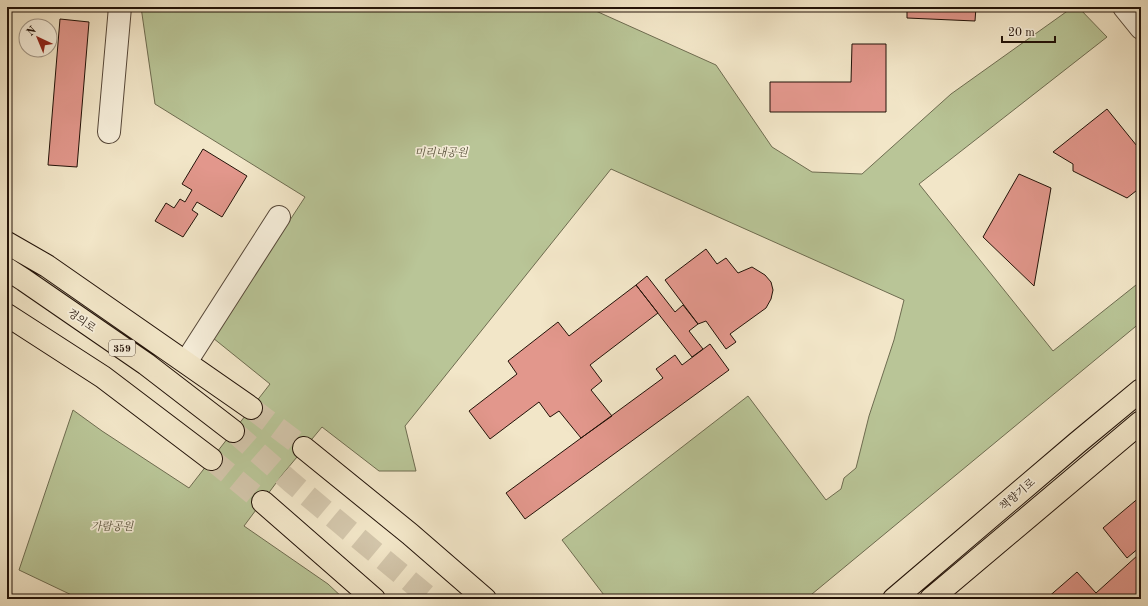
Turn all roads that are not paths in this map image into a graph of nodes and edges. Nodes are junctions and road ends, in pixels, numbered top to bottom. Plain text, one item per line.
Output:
1 (120, 7) edge
2 (1124, 7) edge
3 (1141, 28) edge
4 (109, 132) dead end
5 (279, 217) dead end
6 (7, 243) edge
7 (7, 269) edge
8 (7, 315) edge
9 (186, 362) junction
10 (1141, 390) edge
11 (251, 408) tunnel mouth
12 (1141, 422) edge
13 (233, 431) tunnel mouth
14 (304, 448) tunnel mouth
15 (210, 459) tunnel mouth
16 (263, 502) tunnel mouth
17 (374, 599) edge
18 (485, 599) edge
19 (894, 599) edge
20 (931, 599) edge

1 - 4 street
2 - 3 street
5 - 9 street
6 - 9 main road
7 - 13 main road, 경의로 / 359
8 - 15 main road
9 - 11 main road
10 - 19 main road, 책향기로
12 - 20 main road
14 - 18 main road
16 - 17 main road

